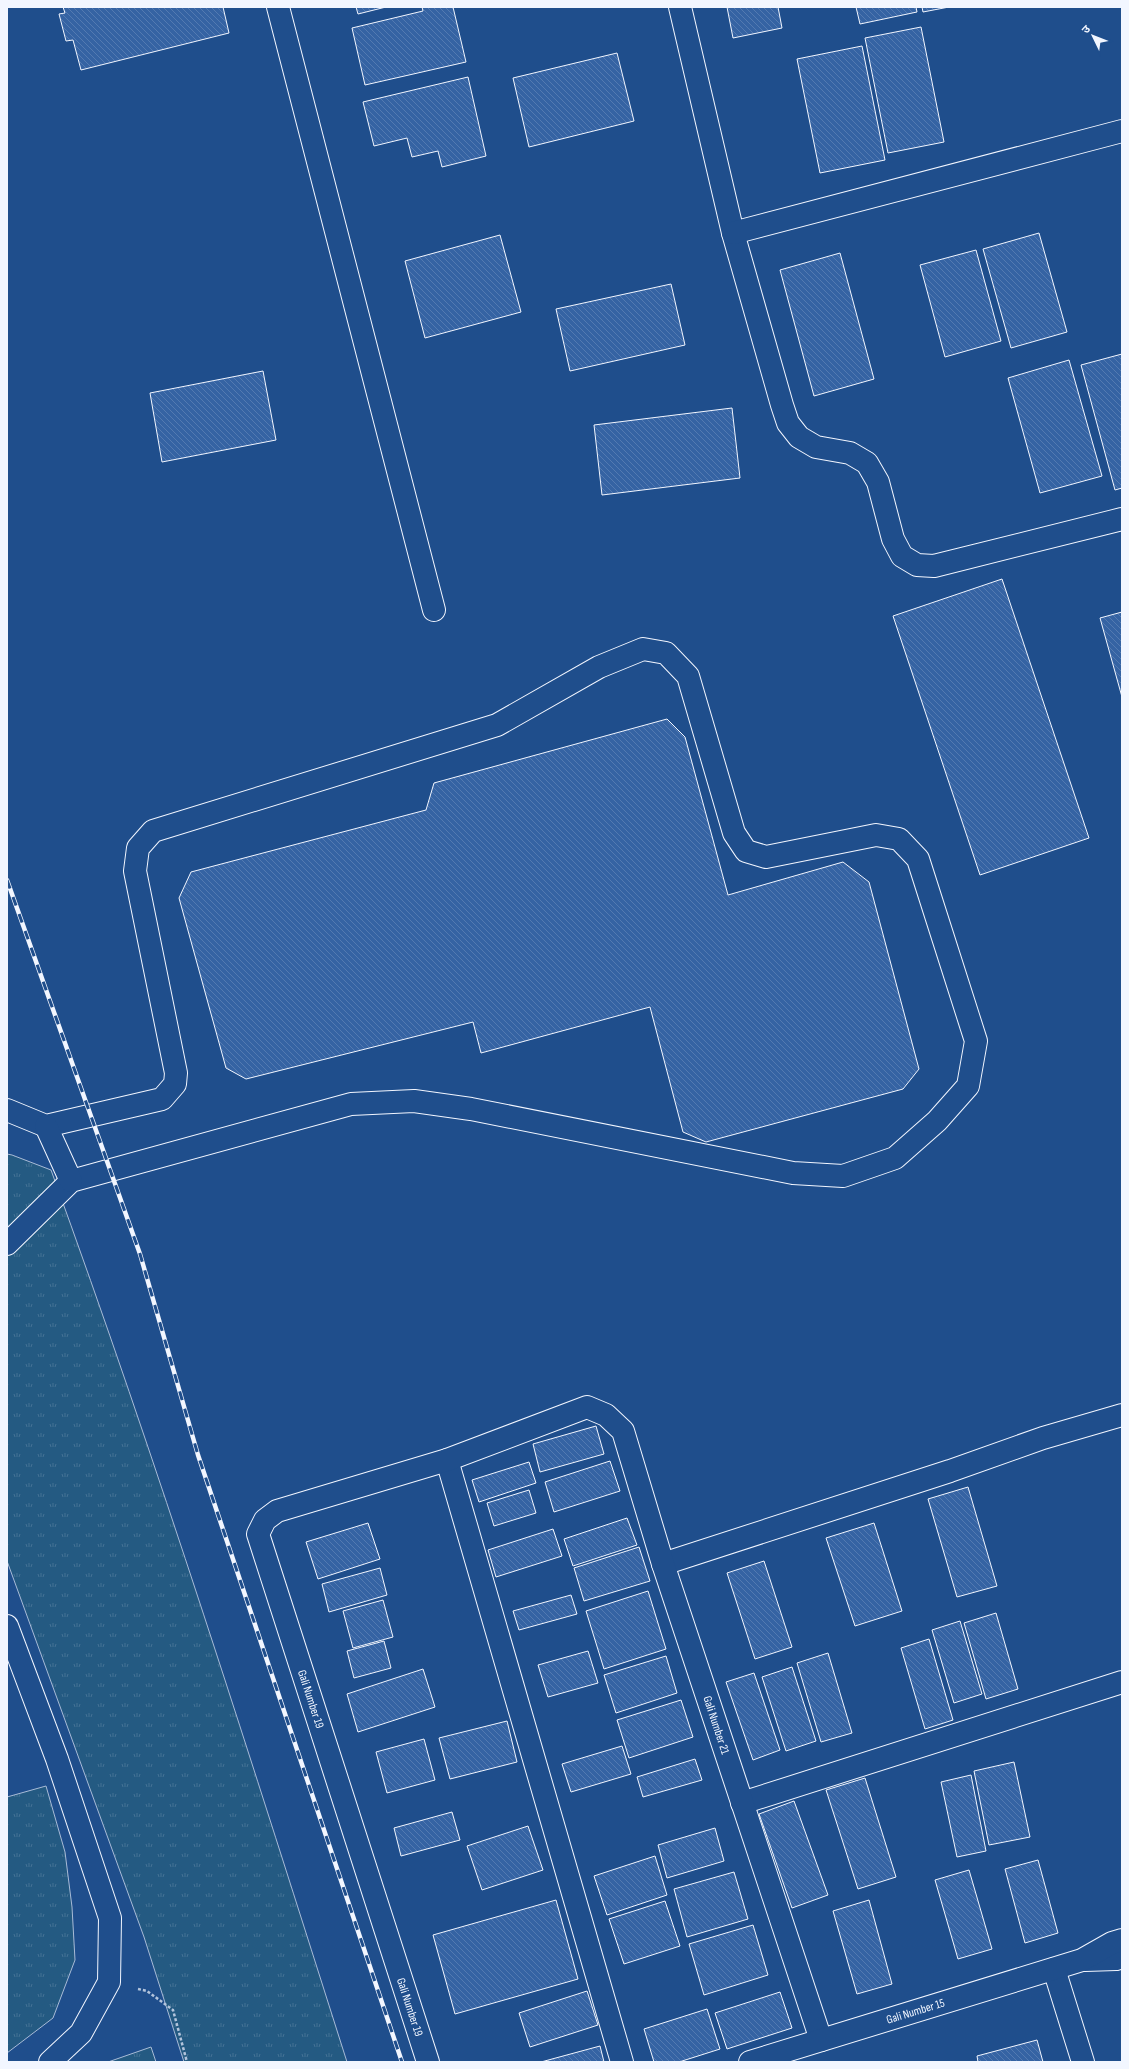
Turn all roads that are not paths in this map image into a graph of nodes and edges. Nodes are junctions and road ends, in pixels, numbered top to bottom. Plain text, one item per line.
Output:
1 (278, 7) edge
2 (680, 7) edge
3 (1122, 131) edge
4 (733, 233) junction
5 (1122, 519) edge
6 (434, 610) dead end
7 (7, 1110) edge
8 (46, 1126) junction
9 (71, 1181) junction
10 (7, 1244) edge
11 (606, 1415) joint
12 (1122, 1415) edge
13 (447, 1460) junction
14 (663, 1564) junction
15 (7, 1626) edge
16 (1122, 1682) edge
17 (742, 1803) junction
18 (1122, 1940) edge
19 (1122, 1957) edge
20 (1082, 1960) junction
21 (1054, 1969) junction
22 (821, 2040) junction
23 (50, 2062) edge
24 (428, 2062) edge
25 (622, 2062) edge
26 (750, 2062) edge
27 (1083, 2062) edge

1 - 6 street
2 - 4 street
3 - 4 street
4 - 5 street
7 - 8 street
8 - 9 street
8 - 9 street
9 - 10 street
11 - 13 street, Gali Number 19
11 - 14 street, Gali Number 21
12 - 14 street
13 - 24 street, Gali Number 19
13 - 25 street
14 - 17 street, Gali Number 21
15 - 23 street
16 - 17 street
17 - 22 street, Gali Number 21
18 - 20 street, Gali Number 15
19 - 20 street, Gali Number 15
20 - 21 street, Gali Number 15
21 - 22 street, Gali Number 15
21 - 27 street
22 - 26 street, Gali Number 15

